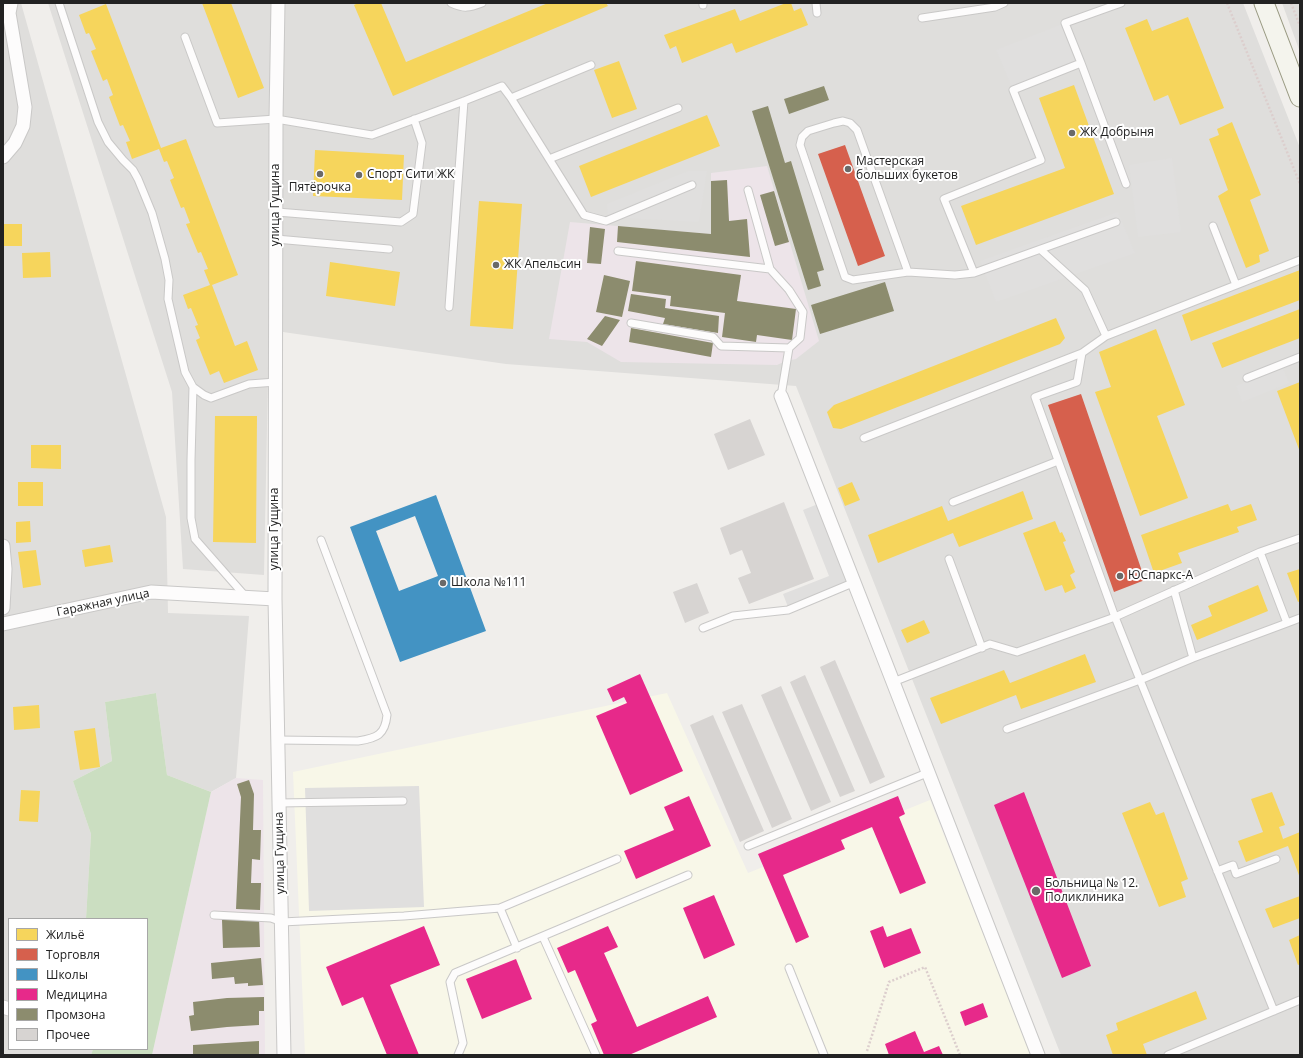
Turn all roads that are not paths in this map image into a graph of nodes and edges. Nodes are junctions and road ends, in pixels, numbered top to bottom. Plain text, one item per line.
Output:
1 (11, 3) edge
2 (59, 3) edge
3 (278, 3) edge
4 (451, 3) edge
5 (482, 3) edge
6 (816, 3) edge
7 (1004, 3) edge
8 (1121, 3) edge
9 (1264, 3) edge
10 (817, 13) dead end
11 (922, 18) dead end
12 (185, 37) dead end
13 (1081, 63) junction
14 (592, 65) dead end
15 (1300, 97) edge
16 (511, 98) junction
17 (464, 101) junction
18 (678, 108) dead end
19 (276, 119) junction
20 (414, 119) junction
21 (3, 157) edge
22 (549, 160) junction
23 (1126, 184) dead end
24 (692, 185) dead end
25 (748, 190) dead end
26 (277, 212) junction
27 (1116, 222) dead end
28 (1213, 226) dead end
29 (276, 239) junction
30 (389, 249) dead end
31 (1041, 250) junction
32 (618, 251) dead end
33 (1300, 260) edge
34 (770, 269) junction
35 (908, 272) junction
36 (974, 273) junction
37 (1236, 285) junction
38 (449, 307) dead end
39 (630, 323) dead end
40 (1106, 336) junction
41 (789, 348) junction
42 (1082, 354) junction
43 (1300, 357) edge
44 (1247, 378) dead end
45 (276, 382) junction
46 (194, 387) junction
47 (781, 396) joint
48 (864, 438) dead end
49 (1058, 461) junction
50 (953, 502) dead end
51 (1300, 538) edge
52 (321, 540) dead end
53 (3, 546) edge
54 (1260, 552) junction
55 (949, 559) dead end
56 (855, 582) junction
57 (1174, 590) junction
58 (246, 597) junction
59 (275, 599) junction
60 (3, 608) edge
61 (1115, 617) junction
62 (1300, 618) edge
63 (1287, 622) junction
64 (3, 624) edge
65 (703, 628) dead end
66 (982, 648) junction
67 (1193, 658) junction
68 (1140, 680) junction
69 (893, 682) junction
70 (1007, 729) dead end
71 (278, 740) junction
72 (927, 773) junction
73 (403, 801) dead end
74 (279, 803) junction
75 (748, 846) dead end
76 (1276, 859) dead end
77 (617, 860) dead end
78 (1217, 871) junction
79 (688, 875) dead end
80 (500, 908) junction
81 (214, 915) dead end
82 (282, 922) junction
83 (543, 937) junction
84 (517, 948) junction
85 (788, 968) dead end
86 (1300, 1000) edge
87 (1274, 1011) junction
88 (284, 1055) edge
89 (458, 1055) edge
90 (596, 1055) edge
91 (824, 1055) edge
92 (1038, 1055) edge
93 (1168, 1055) edge

1 - 21 street
2 - 46 lane
3 - 19 street, улица Гущина
4 - 5 lane
6 - 10 lane
7 - 11 lane
8 - 13 lane
9 - 15 main road
12 - 19 lane
13 - 23 lane
13 - 36 lane
14 - 16 lane
16 - 17 lane
16 - 22 lane
17 - 20 lane
17 - 38 lane
18 - 22 lane
19 - 20 lane
19 - 26 street, улица Гущина
20 - 26 lane
22 - 24 lane
25 - 34 lane
26 - 29 street, улица Гущина
27 - 31 lane
28 - 37 lane
29 - 30 lane
29 - 45 street, улица Гущина
31 - 36 lane
31 - 40 lane
32 - 34 lane
33 - 37 lane
34 - 41 lane
35 - 35 lane
35 - 36 lane
37 - 40 lane
39 - 41 lane
40 - 42 lane
41 - 47 lane
42 - 48 lane
42 - 49 lane
43 - 44 lane
45 - 46 lane
45 - 59 street, улица Гущина
46 - 58 lane
47 - 56 street
49 - 50 lane
49 - 61 lane
51 - 54 lane
52 - 71 lane
53 - 60 street
54 - 57 lane
54 - 63 lane
55 - 66 lane
56 - 65 lane
56 - 69 street
57 - 61 lane
57 - 67 lane
58 - 59 street, Гаражная улица
58 - 64 street, Гаражная улица
59 - 71 street, улица Гущина
61 - 66 lane
61 - 68 lane
62 - 63 lane
63 - 67 lane
66 - 69 lane
67 - 68 lane
68 - 70 lane
68 - 78 lane
69 - 72 street
71 - 74 street, улица Гущина
72 - 75 lane
72 - 92 street
73 - 74 lane
74 - 82 street, улица Гущина
76 - 78 lane
77 - 80 lane
78 - 87 lane
79 - 83 lane
80 - 82 lane
80 - 84 lane
81 - 82 lane
82 - 88 street, улица Гущина
83 - 84 lane
83 - 90 lane
84 - 89 lane
85 - 91 lane
86 - 87 lane
87 - 93 lane

